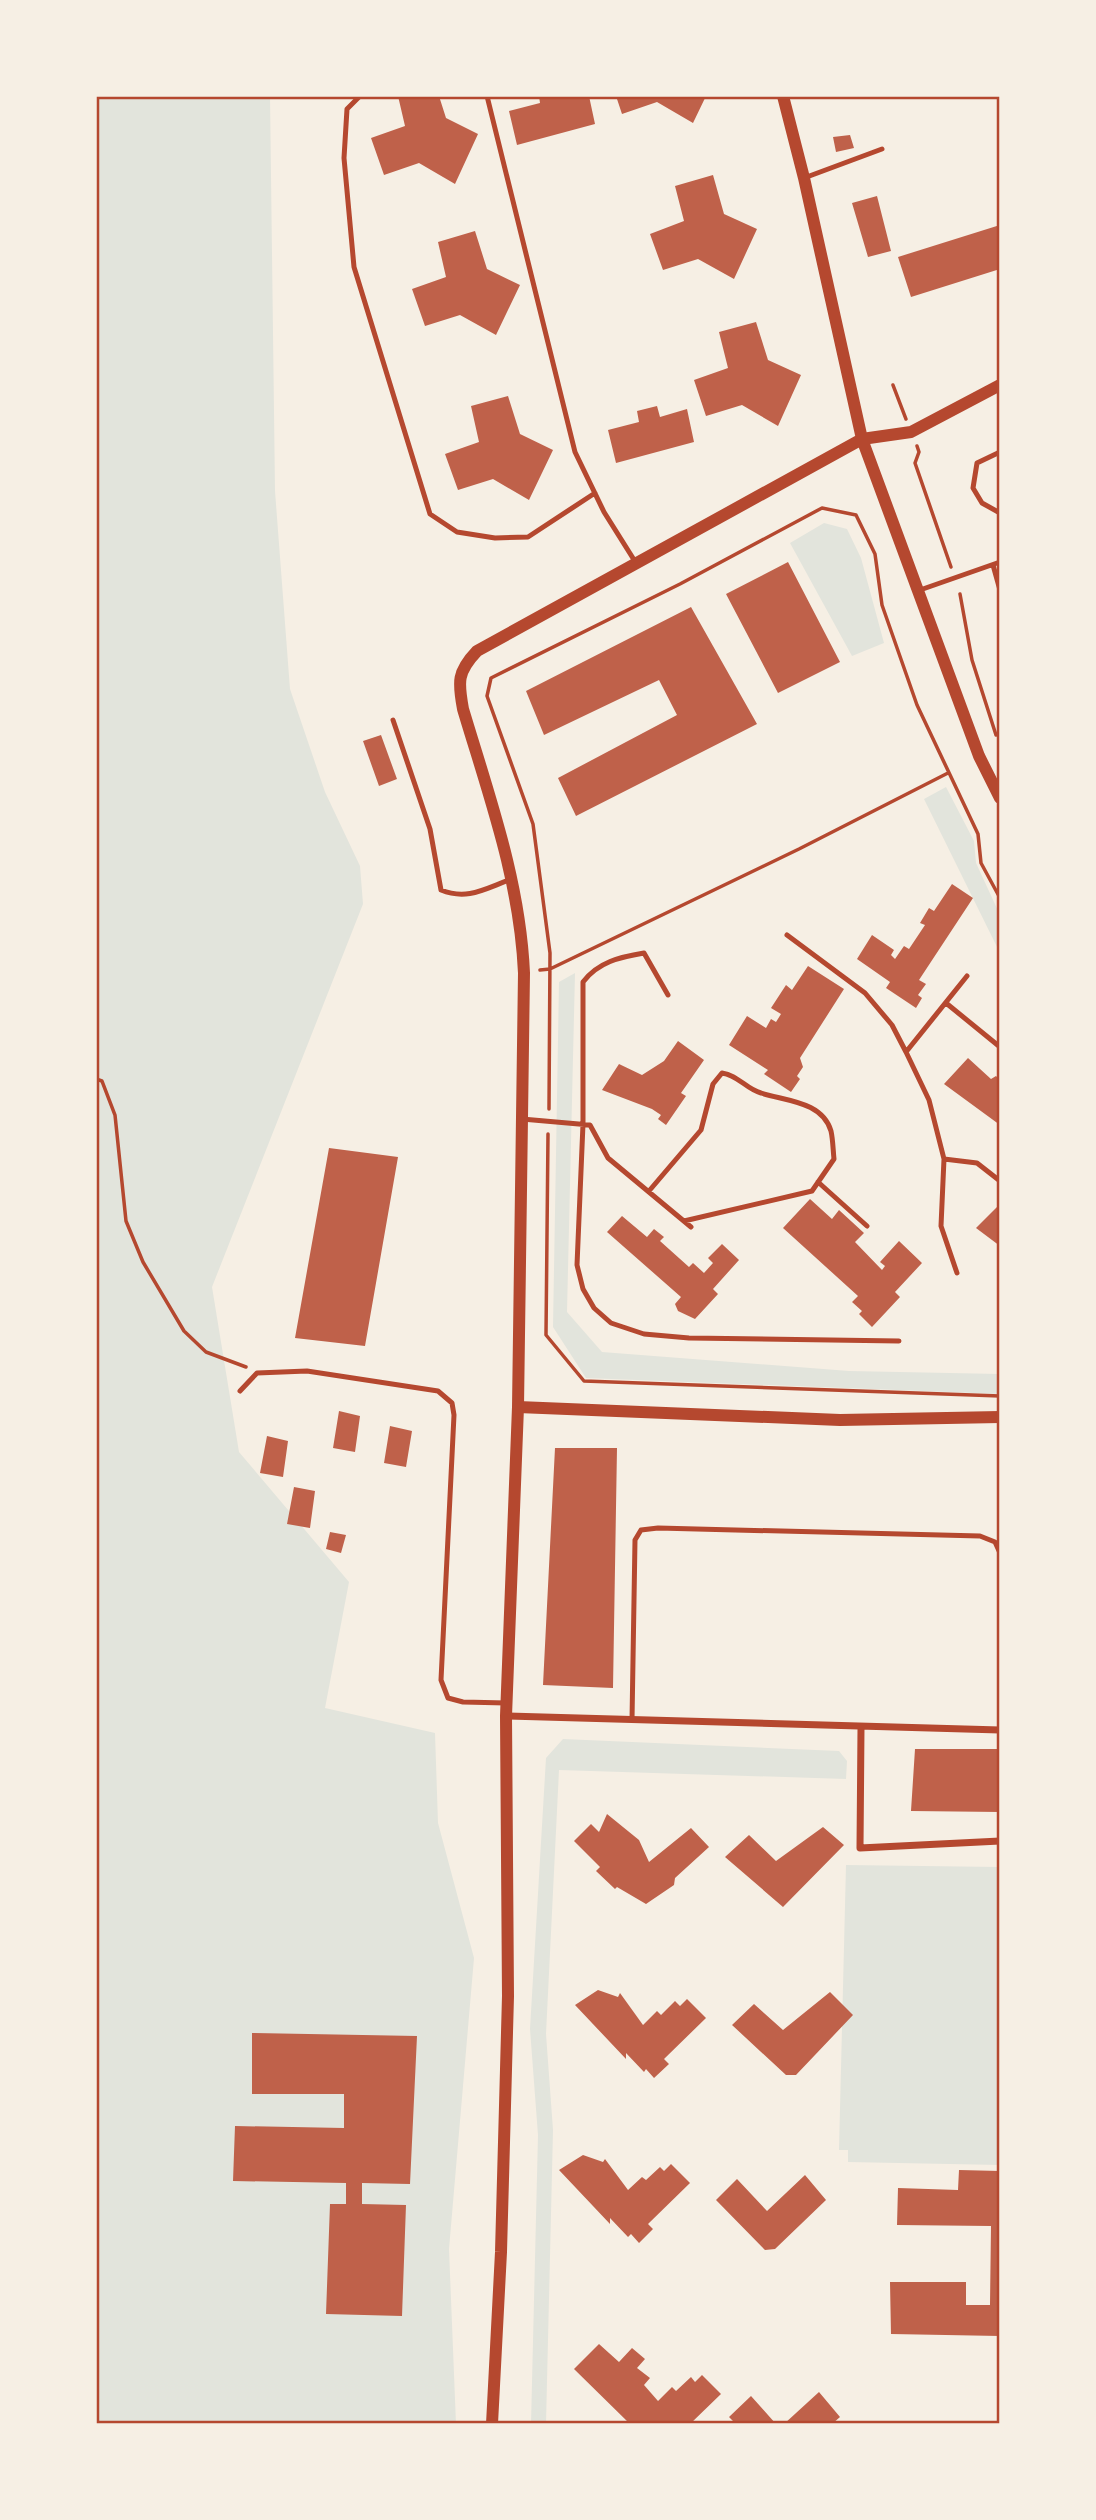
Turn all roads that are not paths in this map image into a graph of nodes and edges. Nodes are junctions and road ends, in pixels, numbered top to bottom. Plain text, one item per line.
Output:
1 (360, 96) edge
2 (487, 96) edge
3 (783, 96) edge
4 (882, 149) dead end
5 (804, 178) junction
6 (1000, 386) edge
7 (862, 439) junction
8 (1000, 452) edge
9 (595, 493) junction
10 (1000, 513) edge
11 (1000, 562) edge
12 (636, 563) junction
13 (993, 565) junction
14 (918, 590) junction
15 (1000, 590) edge
16 (393, 720) dead end
17 (1000, 798) edge
18 (512, 879) junction
19 (787, 935) dead end
20 (967, 976) dead end
21 (668, 995) dead end
22 (946, 1003) junction
23 (1000, 1047) edge
24 (906, 1052) junction
25 (522, 1119) junction
26 (583, 1124) junction
27 (944, 1159) junction
28 (1000, 1181) edge
29 (818, 1182) junction
30 (649, 1191) junction
31 (684, 1221) junction
32 (867, 1226) dead end
33 (691, 1227) dead end
34 (957, 1273) dead end
35 (899, 1340) dead end
36 (240, 1391) dead end
37 (518, 1407) junction
38 (1000, 1417) edge
39 (1000, 1553) edge
40 (506, 1709) junction
41 (632, 1720) junction
42 (861, 1728) junction
43 (1000, 1730) edge
44 (1000, 1841) edge
45 (492, 2424) edge

1 - 9 lane
2 - 9 lane
3 - 5 street
4 - 5 lane
5 - 7 street
6 - 7 street
7 - 12 street
7 - 14 street
8 - 10 lane
9 - 12 lane
11 - 13 lane
12 - 18 street
13 - 14 lane
13 - 15 lane
14 - 17 street
16 - 18 lane
18 - 25 street
19 - 24 lane
20 - 22 lane
21 - 26 lane
22 - 23 lane
22 - 24 lane
24 - 27 lane
25 - 26 lane
25 - 37 street
26 - 30 lane
26 - 35 lane
27 - 28 lane
27 - 34 lane
29 - 30 lane
29 - 31 lane
29 - 32 lane
30 - 31 lane
31 - 33 lane
36 - 40 lane
37 - 38 street
37 - 40 street
39 - 41 lane
40 - 41 street
40 - 45 street
41 - 42 street
42 - 43 street
42 - 44 street

